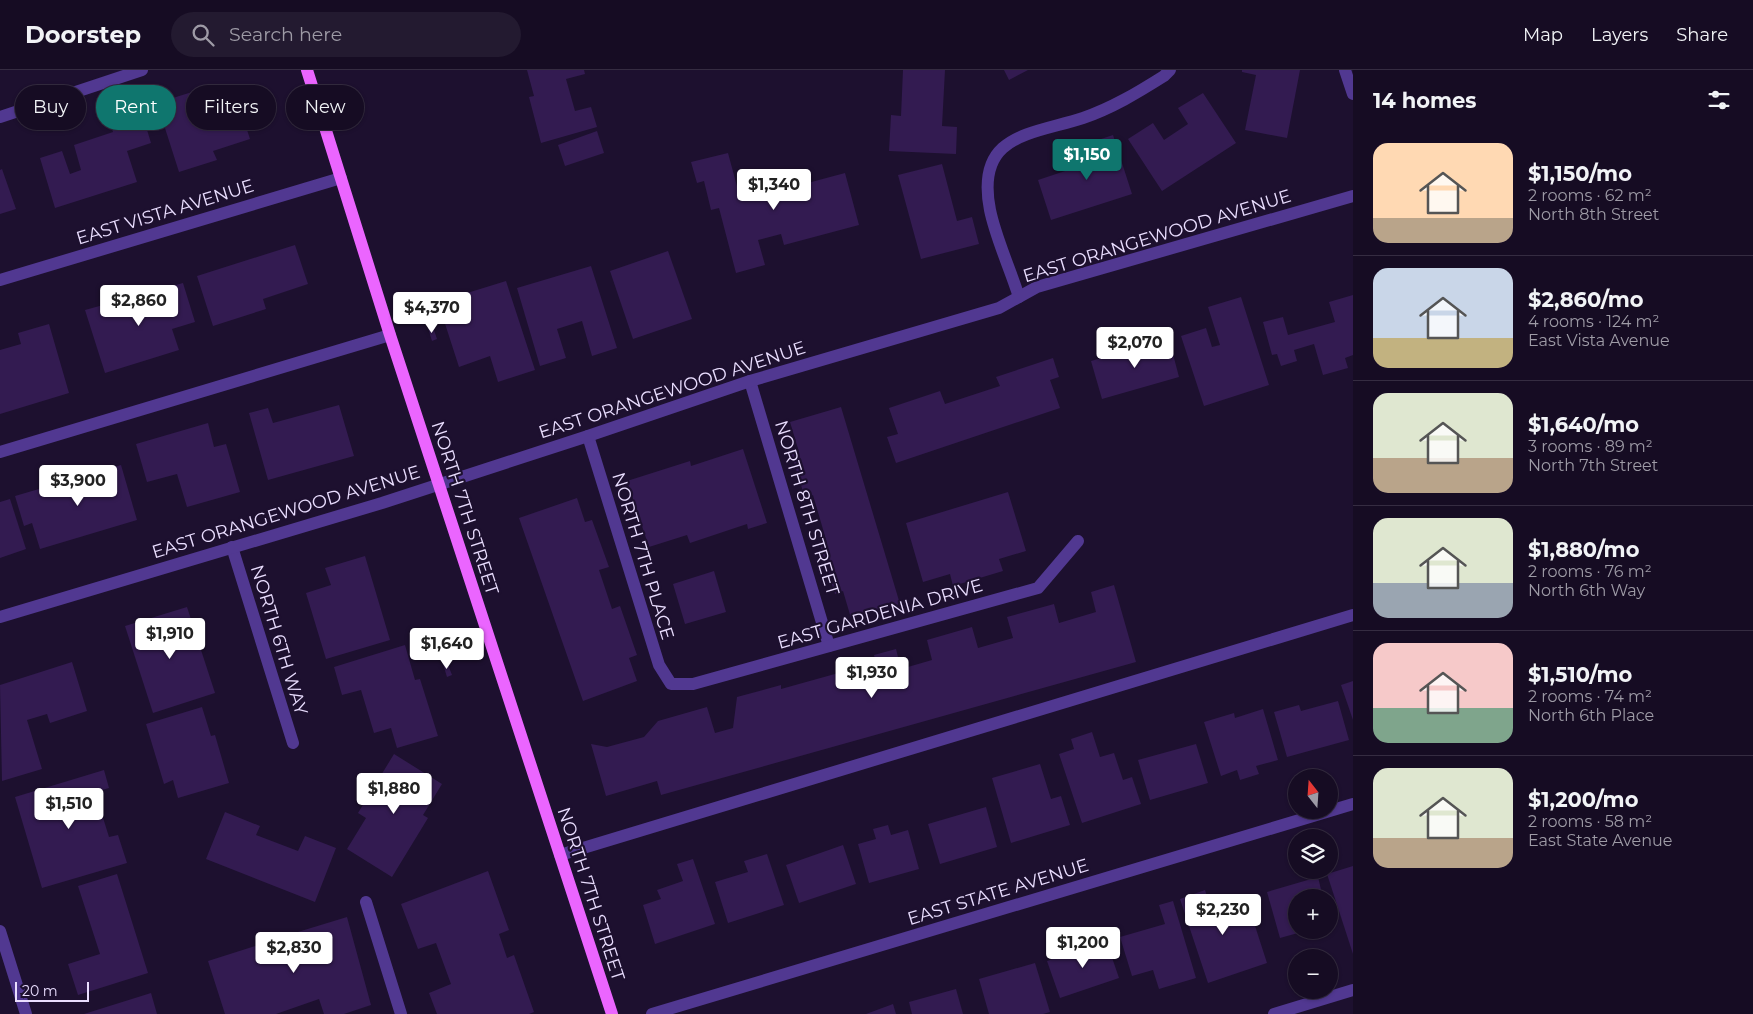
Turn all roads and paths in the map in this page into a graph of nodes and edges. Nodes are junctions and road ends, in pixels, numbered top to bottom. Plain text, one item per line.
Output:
1 (142, 70) edge
2 (307, 70) edge
3 (1170, 70) edge
4 (1345, 70) edge
5 (1353, 94) edge
6 (0, 117) edge
7 (341, 178) junction
8 (1353, 196) edge
9 (0, 280) edge
10 (1019, 296) junction
11 (390, 335) junction
12 (750, 380) junction
13 (588, 436) junction
14 (0, 452) edge
15 (439, 484) junction
16 (1078, 540) dead end
17 (232, 547) junction
18 (1353, 615) edge
19 (0, 617) edge
20 (829, 646) junction
21 (671, 684) joint
22 (293, 744) dead end
23 (1353, 804) edge
24 (560, 855) junction
25 (366, 902) dead end
26 (0, 930) edge
27 (1353, 990) edge
28 (26, 1014) edge
29 (401, 1014) edge
30 (612, 1014) edge
31 (652, 1014) edge
32 (1274, 1014) edge

1 - 6 street
2 - 7 main road, NORTH 7TH STREET
3 - 10 street
4 - 5 street
7 - 9 street, EAST VISTA AVENUE
7 - 11 main road, NORTH 7TH STREET
8 - 10 street, EAST ORANGEWOOD AVENUE
10 - 12 street, EAST ORANGEWOOD AVENUE
11 - 14 street
11 - 15 main road, NORTH 7TH STREET
12 - 13 street, EAST ORANGEWOOD AVENUE
12 - 20 street, NORTH 8TH STREET
13 - 15 street, EAST ORANGEWOOD AVENUE
13 - 21 street, NORTH 7TH PLACE
15 - 17 street, EAST ORANGEWOOD AVENUE
15 - 24 main road, NORTH 7TH STREET
16 - 20 street, EAST GARDENIA DRIVE
17 - 19 street, EAST ORANGEWOOD AVENUE
17 - 22 street, NORTH 6TH WAY
18 - 24 street
20 - 21 street, EAST GARDENIA DRIVE
23 - 31 street, EAST STATE AVENUE
24 - 30 main road, NORTH 7TH STREET
25 - 29 street
26 - 28 street
27 - 32 street

